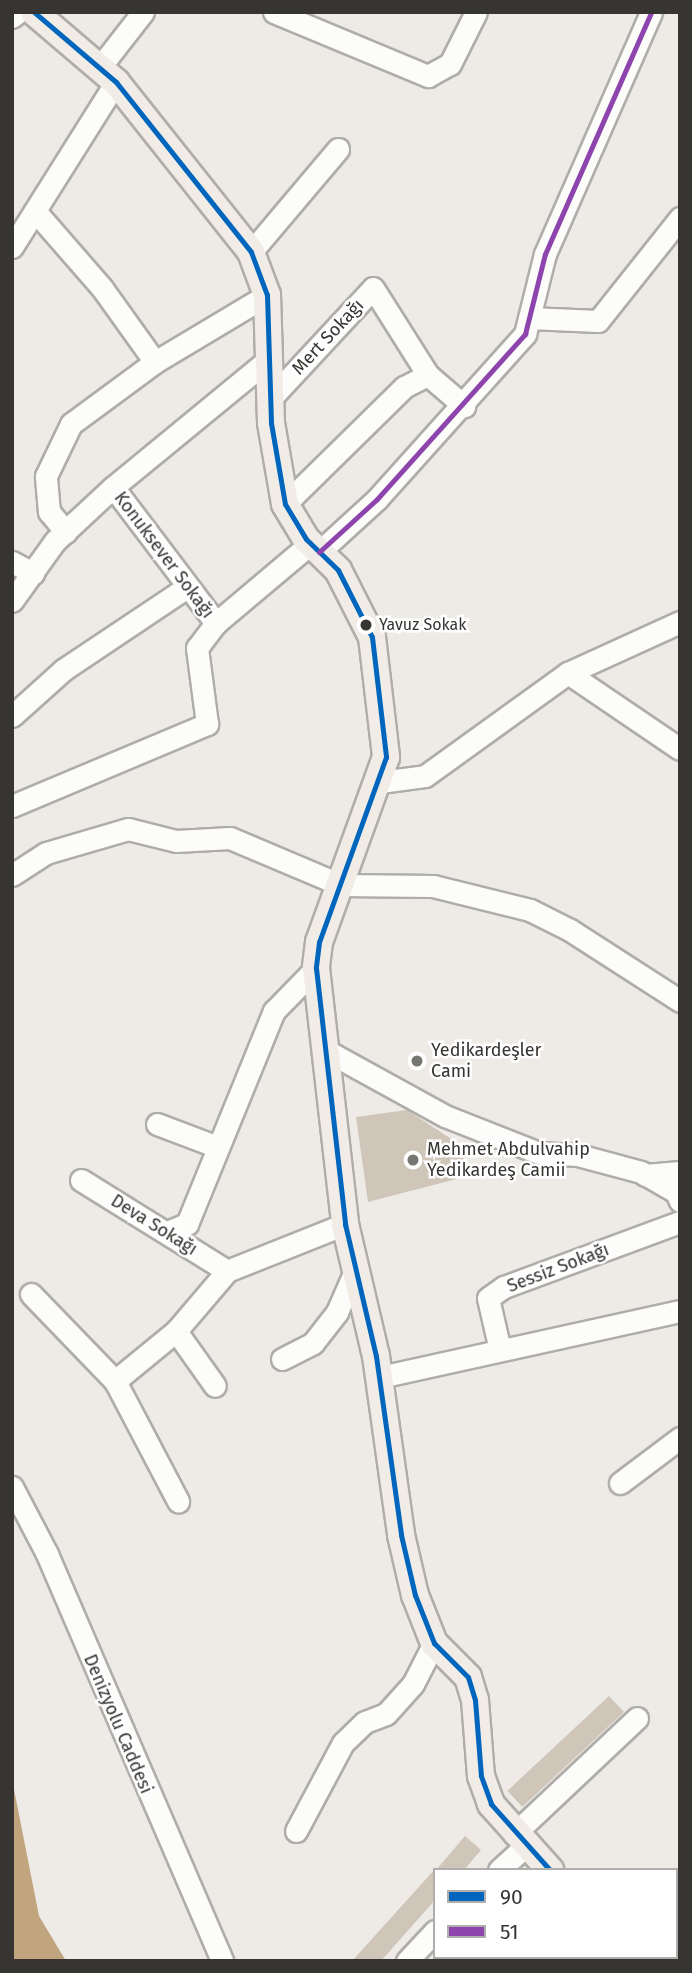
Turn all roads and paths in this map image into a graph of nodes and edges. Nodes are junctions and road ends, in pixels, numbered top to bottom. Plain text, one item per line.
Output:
1 (18, 12) edge
2 (34, 12) edge
3 (143, 12) edge
4 (274, 12) edge
5 (477, 12) edge
6 (652, 12) edge
7 (12, 17) edge
8 (108, 74) junction
9 (338, 149) dead end
10 (35, 211) junction
11 (680, 218) edge
12 (12, 247) edge
13 (251, 252) junction
14 (267, 295) junction
15 (529, 318) junction
16 (269, 359) junction
17 (155, 362) junction
18 (428, 375) junction
19 (270, 399) junction
20 (464, 406) junction
21 (113, 487) junction
22 (285, 503) junction
23 (65, 532) junction
24 (315, 548) junction
25 (12, 562) edge
26 (33, 573) junction
27 (187, 586) junction
28 (12, 601) edge
29 (680, 622) edge
30 (216, 623) junction
31 (568, 673) junction
32 (12, 716) edge
33 (680, 749) edge
34 (380, 782) junction
35 (12, 806) edge
36 (12, 875) edge
37 (341, 885) junction
38 (316, 968) junction
39 (680, 1002) edge
40 (325, 1049) junction
41 (156, 1124) dead end
42 (218, 1147) junction
43 (680, 1172) edge
44 (645, 1175) junction
45 (81, 1180) dead end
46 (680, 1201) edge
47 (680, 1222) edge
48 (345, 1224) junction
49 (167, 1233) junction
50 (227, 1271) junction
51 (354, 1273) junction
52 (31, 1294) dead end
53 (680, 1311) edge
54 (176, 1331) junction
55 (500, 1350) junction
56 (282, 1359) dead end
57 (380, 1377) junction
58 (115, 1381) junction
59 (215, 1386) dead end
60 (680, 1438) edge
61 (620, 1483) dead end
62 (12, 1487) edge
63 (178, 1501) dead end
64 (435, 1643) junction
65 (637, 1718) dead end
66 (296, 1831) dead end
67 (520, 1840) junction
68 (500, 1868) edge
69 (548, 1868) edge
70 (433, 1933) edge
71 (222, 1961) edge
72 (407, 1961) edge

1 - 7 street
2 - 8 main road
3 - 8 street
4 - 5 street
6 - 15 street
8 - 10 street
8 - 13 main road
9 - 13 street
10 - 12 street
10 - 17 street
11 - 15 street
13 - 14 main road
14 - 16 main road
14 - 17 street
15 - 20 street
16 - 19 main road
16 - 21 street
17 - 23 street
18 - 19 street, Mert Sokağı
18 - 20 street, Mert Sokağı
18 - 22 street
19 - 22 main road
20 - 24 street
21 - 23 street
21 - 27 street, Konuksever Sokağı
22 - 24 main road
23 - 26 street
24 - 30 street
24 - 34 main road
25 - 26 street
26 - 28 street
27 - 30 street, Konuksever Sokağı
27 - 32 street
29 - 31 street
30 - 35 street
31 - 33 street
31 - 34 street
34 - 37 main road
36 - 37 street
37 - 38 main road
37 - 39 street
38 - 40 main road
38 - 42 street
40 - 44 street
40 - 48 main road
41 - 42 street
42 - 49 street
43 - 44 street
44 - 46 street
45 - 49 street, Deva Sokağı
47 - 55 street, Sessiz Sokağı
48 - 50 street
48 - 51 main road
49 - 50 street, Deva Sokağı
50 - 54 street
51 - 56 street
51 - 57 main road
52 - 58 street
53 - 55 street
54 - 58 street
54 - 59 street
55 - 57 street
57 - 64 main road
58 - 63 street
60 - 61 street
62 - 71 street, Denizyolu Caddesi
64 - 66 street
64 - 67 main road
65 - 67 street
67 - 68 street
67 - 69 main road
70 - 72 street

